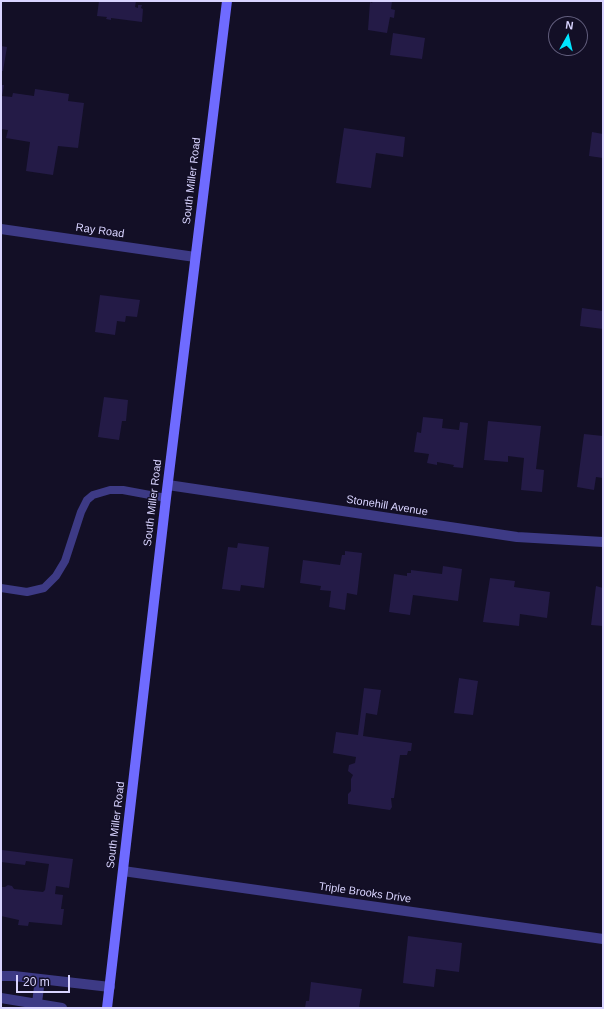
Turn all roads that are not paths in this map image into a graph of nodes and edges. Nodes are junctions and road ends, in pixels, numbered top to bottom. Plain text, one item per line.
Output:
1 (227, 1) edge
2 (1, 229) edge
3 (195, 257) junction
4 (168, 485) junction
5 (166, 498) junction
6 (603, 542) edge
7 (1, 588) edge
8 (123, 871) junction
9 (603, 939) edge
10 (1, 976) edge
11 (40, 979) junction
12 (110, 987) junction
13 (1, 998) edge
14 (37, 1003) junction
15 (62, 1008) edge
16 (107, 1008) edge

1 - 3 street, South Miller Road
2 - 3 street, Ray Road
3 - 4 street, South Miller Road
4 - 5 street, South Miller Road
4 - 6 street, Stonehill Avenue
5 - 7 lane
5 - 8 street, South Miller Road
8 - 9 street, Triple Brooks Drive
8 - 12 street, South Miller Road
10 - 11 street
11 - 12 street
11 - 14 street
12 - 16 street, South Miller Road
13 - 14 street
14 - 15 street

